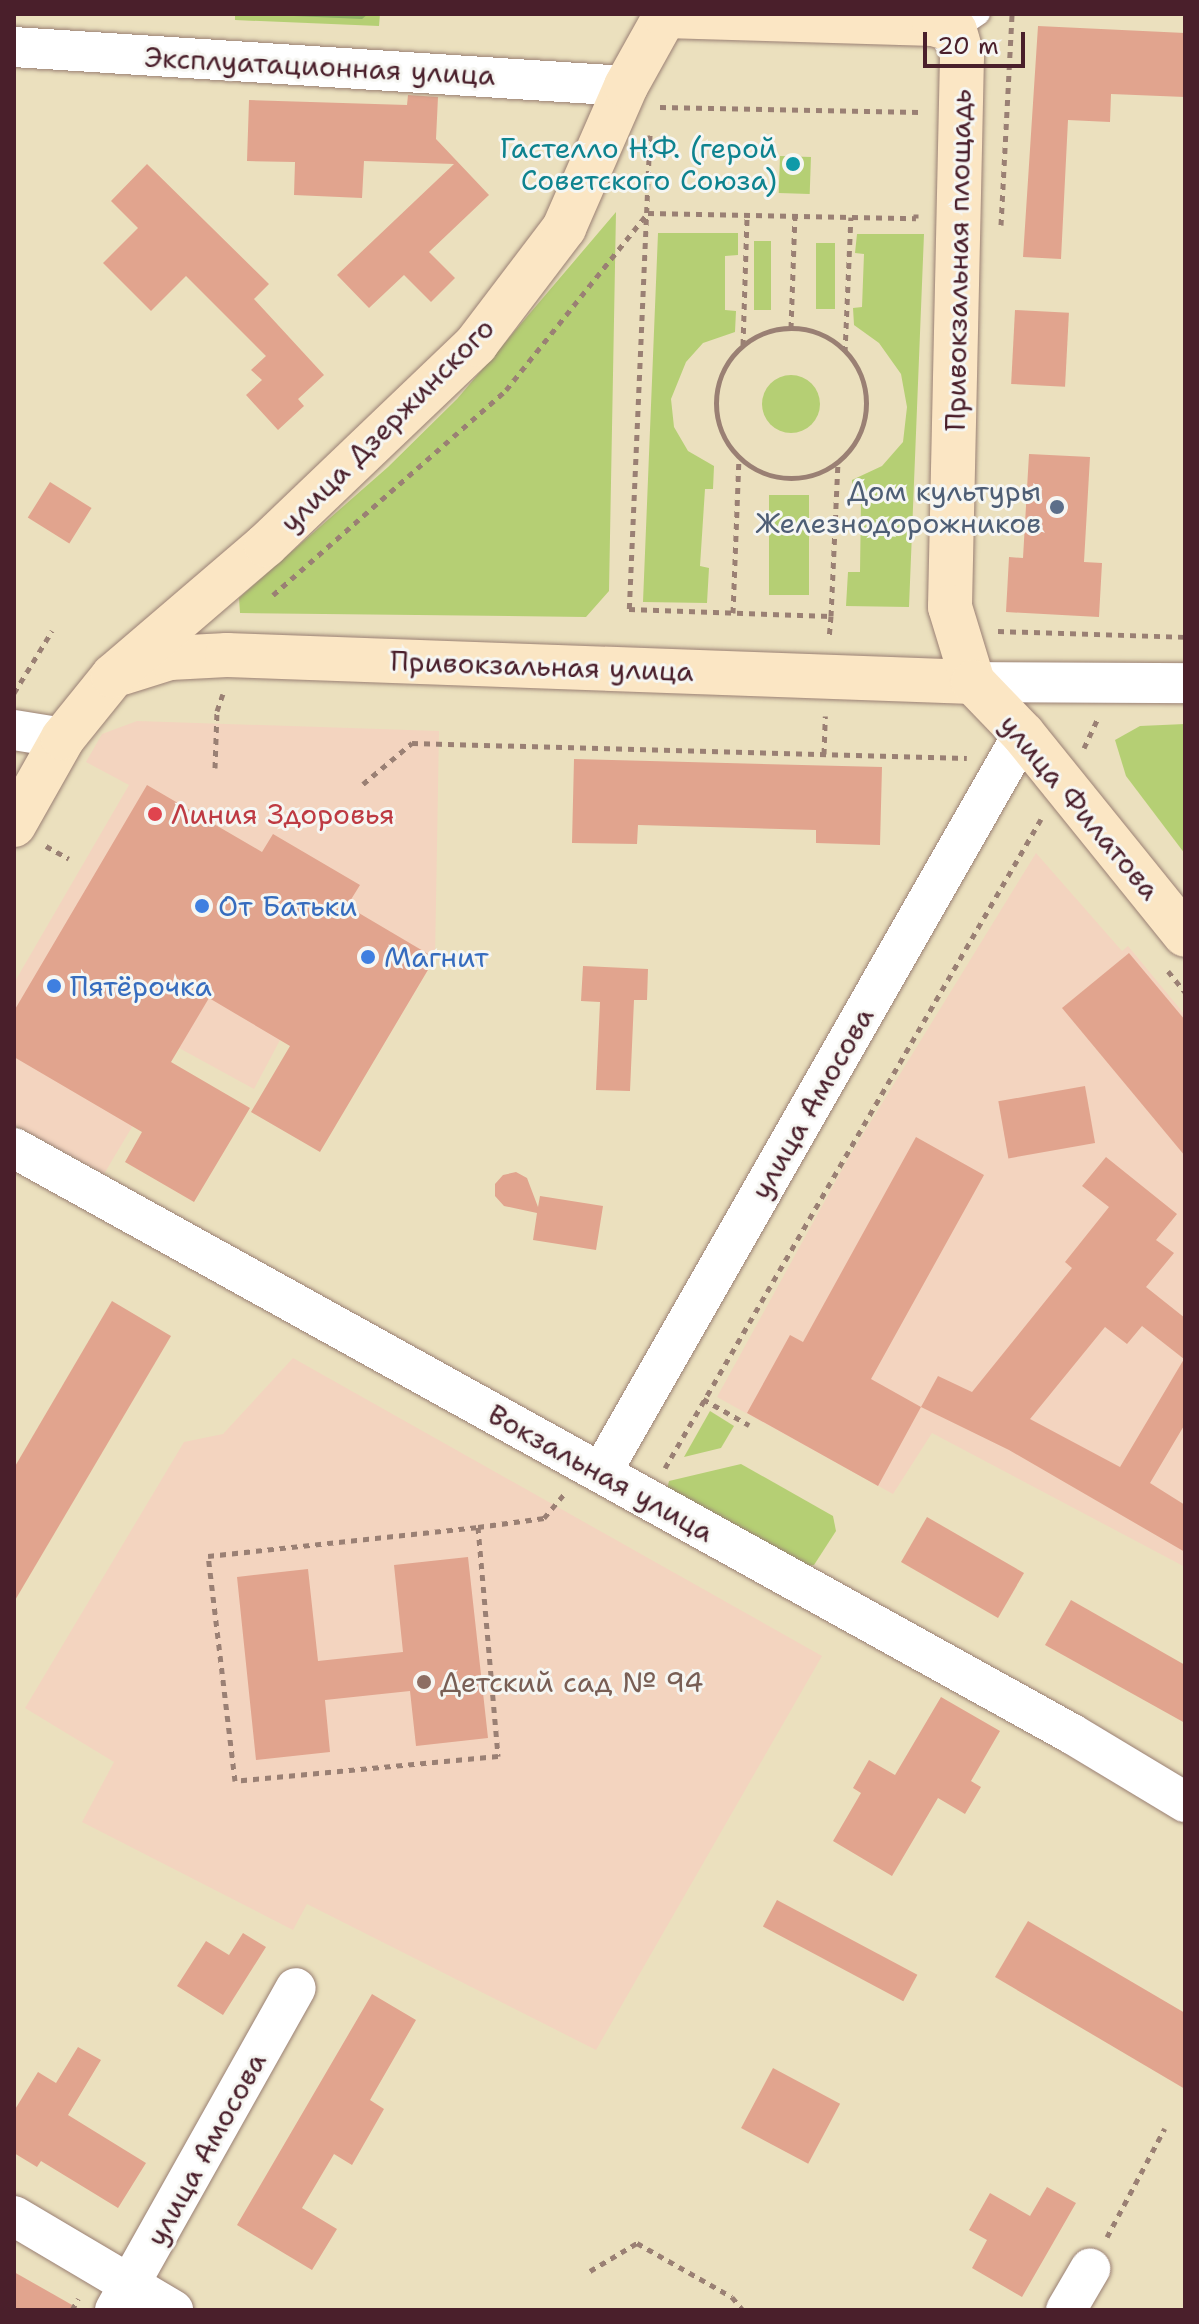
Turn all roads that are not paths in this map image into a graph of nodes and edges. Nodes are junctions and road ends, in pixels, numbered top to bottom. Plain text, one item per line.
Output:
1 (665, 16) joint
2 (968, 22) edge
3 (14, 47) edge
4 (638, 96) junction
5 (233, 572) junction
6 (232, 655) junction
7 (113, 676) junction
8 (973, 682) junction
9 (1185, 683) edge
10 (14, 730) edge
11 (1023, 734) junction
12 (63, 738) junction
13 (14, 825) edge
14 (1176, 952) edge
15 (14, 1148) edge
16 (591, 1468) junction
17 (1185, 1802) edge
18 (296, 1988) dead end
19 (14, 2216) edge
20 (1090, 2269) road end
21 (122, 2298) edge
22 (173, 2310) edge
23 (1066, 2310) edge

1 - 2 street, Привокзальная площадь
1 - 4 street, улица Дзержинского
2 - 8 street, Привокзальная площадь
3 - 4 street, Эксплуатационная улица
4 - 5 street, улица Дзержинского
5 - 6 street
5 - 7 street, улица Дзержинского
6 - 7 street, Привокзальная улица
6 - 8 street, Привокзальная улица
7 - 12 street, улица Дзержинского
8 - 9 street
8 - 11 street, улица Филатова
10 - 12 street
11 - 14 street, улица Филатова
11 - 16 street, улица Амосова
12 - 13 street, улица Дзержинского
15 - 16 street, Вокзальная улица
16 - 17 street, Вокзальная улица
18 - 21 street, улица Амосова
19 - 21 street
20 - 23 street
21 - 22 street

